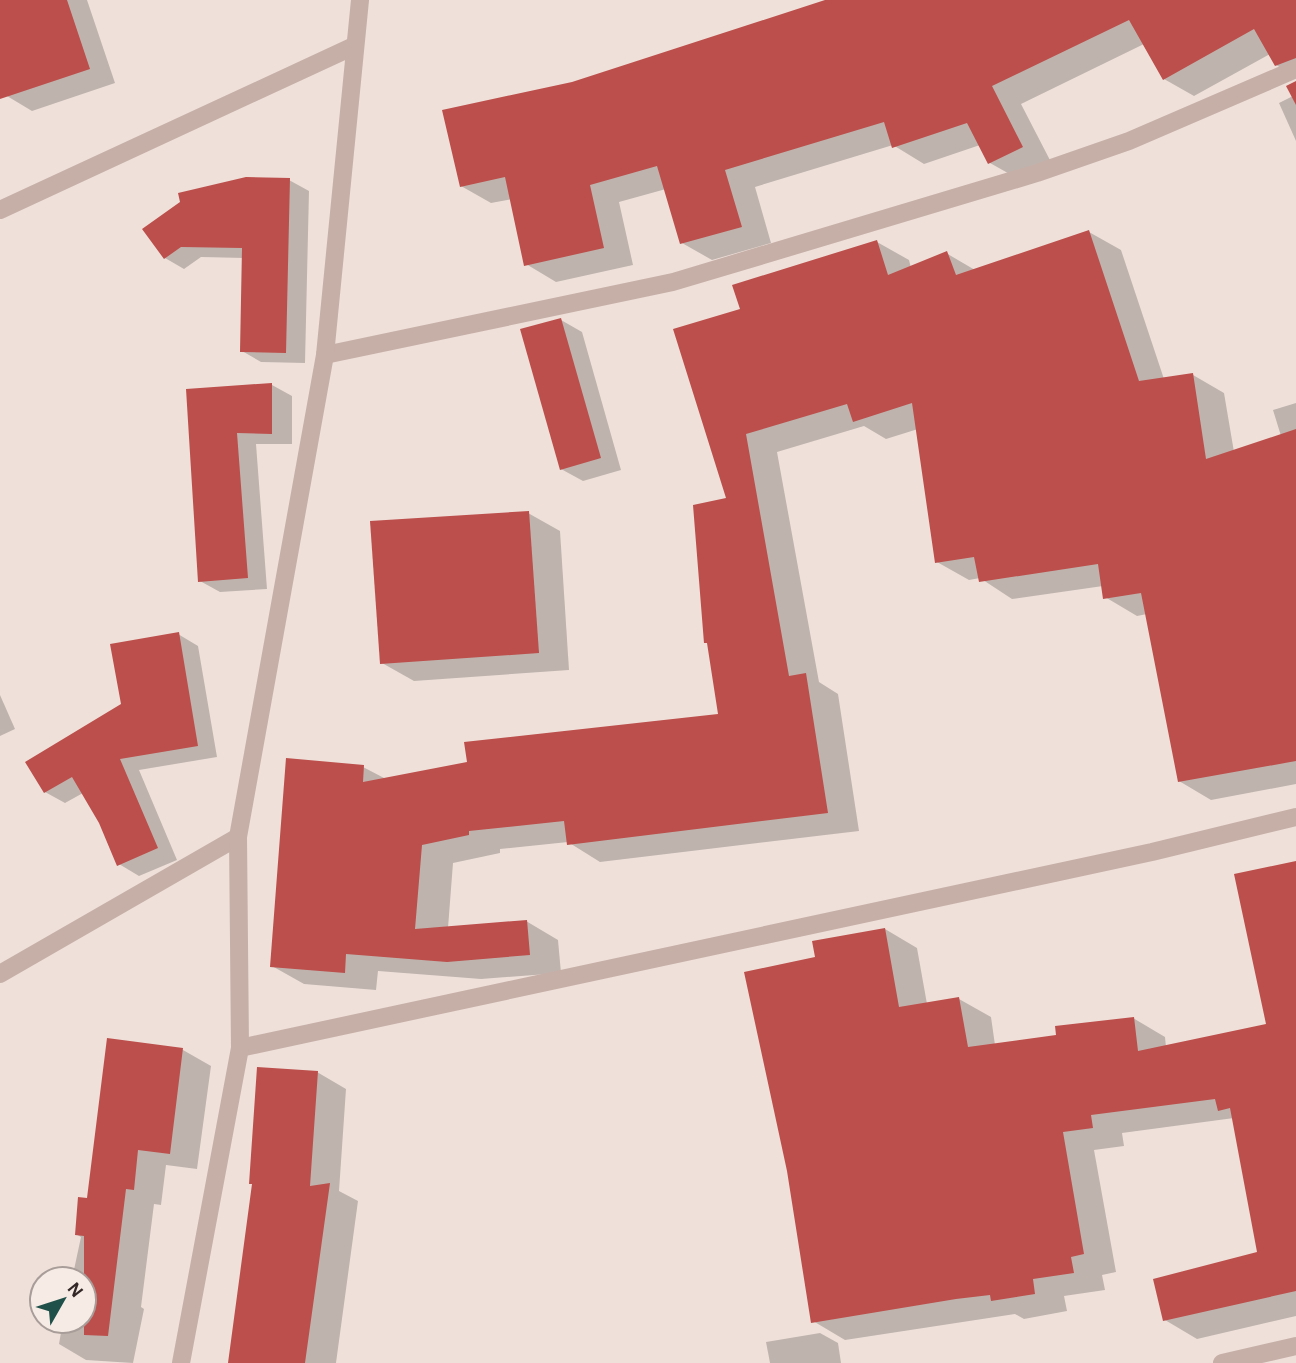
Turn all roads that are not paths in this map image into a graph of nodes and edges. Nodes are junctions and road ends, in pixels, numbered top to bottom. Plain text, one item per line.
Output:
1 (360, 0) edge
2 (354, 46) junction
3 (1296, 69) edge
4 (0, 210) edge
5 (325, 355) junction
6 (1296, 817) edge
7 (238, 837) junction
8 (0, 974) edge
9 (240, 1048) junction
10 (1296, 1346) edge
11 (1280, 1358) edge
12 (181, 1363) edge
13 (1222, 1363) edge

1 - 2 street
2 - 4 street
2 - 5 street
3 - 5 street
5 - 7 street
6 - 9 street
7 - 8 street
7 - 9 street
9 - 12 street
10 - 11 street
11 - 13 street

